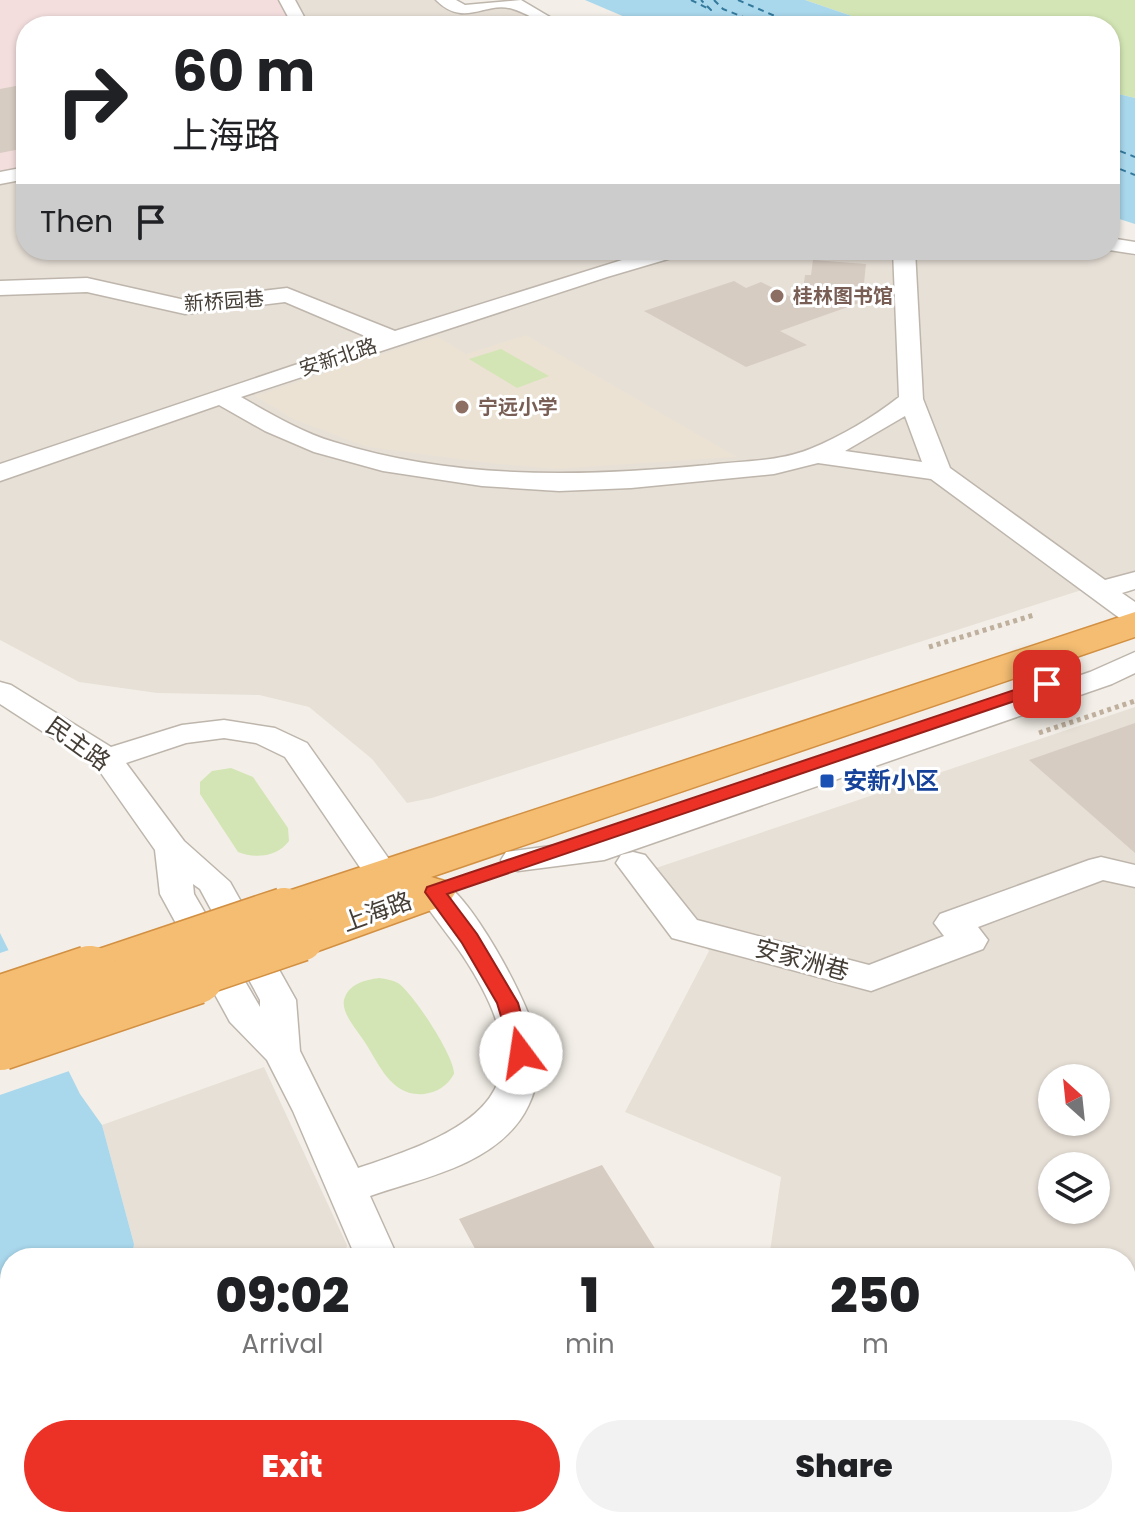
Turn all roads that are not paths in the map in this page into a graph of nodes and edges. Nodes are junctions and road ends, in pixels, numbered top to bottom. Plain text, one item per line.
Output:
1 (444, 0) edge
2 (511, 1) edge
3 (539, 16) edge
4 (646, 260) edge
5 (904, 260) edge
6 (0, 288) edge
7 (393, 339) junction
8 (221, 396) junction
9 (911, 399) junction
10 (818, 455) junction
11 (939, 472) junction
12 (0, 473) edge
13 (1135, 580) edge
14 (1100, 591) junction
15 (1135, 616) edge
16 (1135, 623) edge
17 (1135, 658) edge
18 (0, 691) edge
19 (107, 759) junction
20 (510, 850) junction
21 (633, 863) dead end
22 (1135, 876) edge
23 (384, 877) junction
24 (434, 892) junction
25 (292, 924) junction
26 (0, 1005) edge
27 (0, 1041) edge
28 (346, 1188) junction
29 (373, 1248) edge

1 - 2 street
2 - 3 street
4 - 7 street, 安新北路
5 - 9 street
6 - 7 street, 新桥园巷
7 - 8 street, 安新北路
8 - 10 street
8 - 12 street, 安新北路
9 - 10 street
9 - 11 street
10 - 11 street
11 - 14 street
13 - 14 street
14 - 15 street
16 - 20 highway, 上海路
17 - 20 highway, 上海路
18 - 19 street, 民主路
19 - 23 street
19 - 28 street, 民主路
20 - 23 highway, 上海路
20 - 24 highway, 上海路
21 - 22 street, 安家洲巷
23 - 25 highway, 上海路
24 - 25 highway, 上海路
24 - 28 street
25 - 26 highway, bridge
25 - 27 highway, bridge
28 - 29 street

